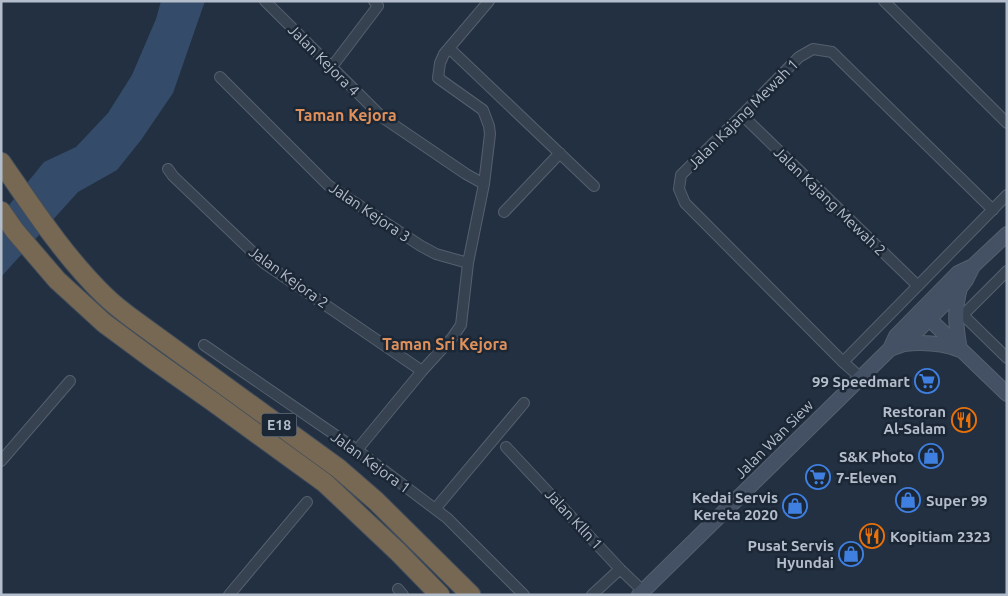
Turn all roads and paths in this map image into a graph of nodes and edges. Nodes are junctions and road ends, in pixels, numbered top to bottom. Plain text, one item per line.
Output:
1 (265, 1) edge
2 (489, 1) edge
3 (884, 1) edge
4 (376, 4) edge
5 (449, 48) junction
6 (331, 68) junction
7 (220, 77) dead end
8 (742, 115) junction
9 (1007, 123) edge
10 (560, 153) junction
11 (1, 162) edge
12 (168, 170) dead end
13 (484, 184) junction
14 (594, 186) dead end
15 (1007, 195) edge
16 (993, 210) junction
17 (1, 211) edge
18 (504, 212) dead end
19 (1007, 234) edge
20 (468, 263) junction
21 (973, 266) junction
22 (1007, 271) edge
23 (918, 286) junction
24 (960, 288) junction
25 (925, 315) junction
26 (904, 344) junction
27 (204, 345) dead end
28 (890, 349) junction
29 (960, 350) junction
30 (1007, 358) edge
31 (843, 362) junction
32 (422, 371) junction
33 (860, 377) junction
34 (70, 381) dead end
35 (1007, 394) edge
36 (524, 403) dead end
37 (506, 447) dead end
38 (357, 450) junction
39 (1, 461) edge
40 (307, 502) dead end
41 (435, 509) junction
42 (620, 569) junction
43 (641, 593) edge
44 (229, 595) edge
45 (440, 595) edge
46 (471, 595) edge
47 (524, 595) edge
48 (592, 595) edge

1 - 6 street, Jalan Kejora 4
2 - 5 street
3 - 9 street
4 - 6 street
5 - 10 street
5 - 13 street
6 - 13 street, Jalan Kejora 4
7 - 20 street, Jalan Kejora 3
8 - 16 street, Jalan Kajang Mewah 1
8 - 23 street, Jalan Kajang Mewah 2
8 - 31 street, Jalan Kajang Mewah 1
10 - 14 street
10 - 18 street
11 - 46 highway, E18
12 - 32 street, Jalan Kejora 2
13 - 20 street
15 - 16 street
16 - 23 street
17 - 45 highway, E18
19 - 21 street, Jalan Wan Siew
20 - 32 street
21 - 24 street, Jalan Wan Siew
21 - 25 street, Jalan Wan Siew
22 - 30 street
23 - 31 street
24 - 25 street, Jalan Wan Siew
24 - 29 street
25 - 26 street, Jalan Wan Siew
25 - 28 street, Jalan Wan Siew
25 - 29 street
26 - 28 street, Jalan Wan Siew
26 - 29 street
27 - 38 street, Jalan Kejora 1
28 - 33 street, Jalan Wan Siew
29 - 35 street
31 - 33 street, Jalan Kajang Mewah 1
32 - 38 street
33 - 43 street, Jalan Wan Siew
34 - 39 street
36 - 41 street
37 - 42 street, Jalan Klln 1
38 - 41 street, Jalan Kejora 1
40 - 44 street
41 - 47 street, Jalan Kejora 1
42 - 43 street, Jalan Klln 1
42 - 48 street

